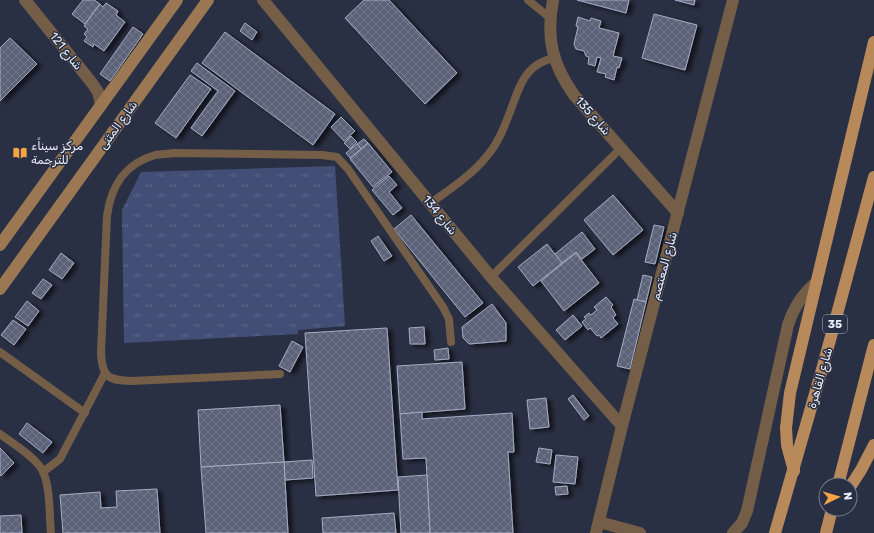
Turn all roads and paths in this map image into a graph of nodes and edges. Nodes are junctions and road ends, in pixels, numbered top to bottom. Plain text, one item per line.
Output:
1 (25, 0) edge
2 (178, 0) edge
3 (208, 0) edge
4 (263, 0) edge
5 (528, 0) edge
6 (553, 0) edge
7 (733, 0) edge
8 (550, 18) junction
9 (874, 42) edge
10 (554, 57) junction
11 (101, 105) junction
12 (621, 148) junction
13 (874, 177) edge
14 (431, 204) junction
15 (678, 212) junction
16 (0, 245) edge
17 (491, 277) junction
18 (816, 282) junction
19 (0, 289) edge
20 (451, 342) dead end
21 (874, 345) edge
22 (0, 352) edge
23 (105, 373) junction
24 (280, 374) dead end
25 (85, 413) junction
26 (622, 426) junction
27 (0, 434) edge
28 (874, 445) edge
29 (794, 471) junction
30 (43, 472) junction
31 (840, 477) edge
32 (856, 477) edge
33 (831, 517) edge
34 (598, 527) edge
35 (51, 533) edge
36 (640, 533) edge
37 (732, 533) edge
38 (776, 533) edge
39 (826, 533) edge

1 - 11 street, شارع 121
2 - 11 street
3 - 19 street, شارع المثنى
4 - 14 street, شارع 134
5 - 8 lane
6 - 8 street, شارع 135
7 - 15 street, شارع المعتصم
8 - 10 street, شارع 135
9 - 18 main road
10 - 12 street, شارع 135
10 - 14 lane
11 - 16 street
12 - 15 street, شارع 135
12 - 17 lane
13 - 29 main road, شارع القاهرة / 35
14 - 17 street, شارع 134
15 - 26 street, شارع المعتصم
17 - 26 street, شارع 134
18 - 29 main road
18 - 37 street
20 - 23 lane
21 - 31 main road
22 - 25 lane
23 - 24 lane
23 - 25 lane
25 - 30 lane
26 - 34 street, شارع المعتصم
27 - 30 lane
28 - 32 main road
29 - 38 main road, شارع القاهرة / 35
30 - 35 lane
33 - 39 main road
34 - 36 street

